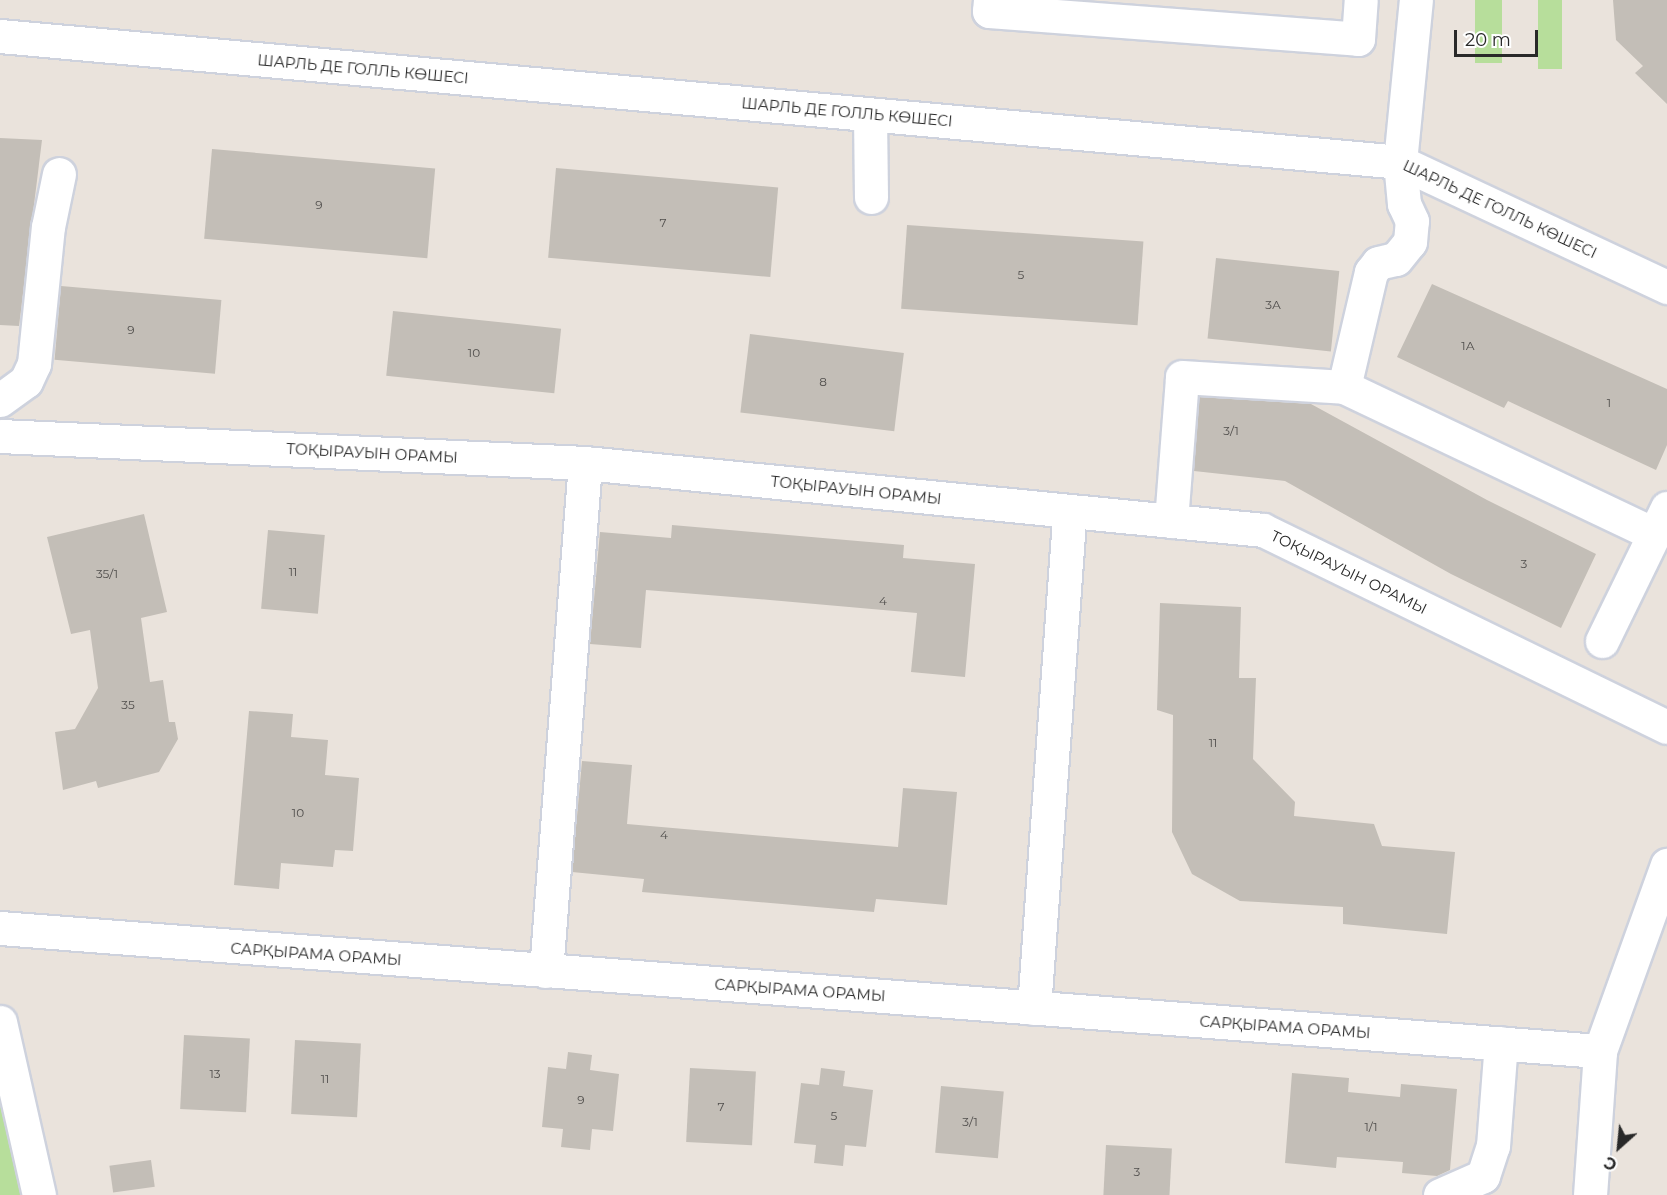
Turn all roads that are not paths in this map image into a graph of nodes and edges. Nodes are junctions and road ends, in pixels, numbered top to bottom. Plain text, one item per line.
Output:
1 (990, 0) edge
2 (1361, 0) edge
3 (1416, 0) edge
4 (0, 36) edge
5 (870, 115) junction
6 (1400, 162) junction
7 (59, 174) dead end
8 (871, 197) dead end
9 (1667, 287) edge
10 (1344, 387) junction
11 (0, 400) edge
12 (0, 436) edge
13 (585, 463) junction
14 (1070, 511) junction
15 (1171, 521) junction
16 (1661, 521) edge
17 (1602, 640) dead end
18 (1667, 727) edge
19 (1667, 865) edge
20 (0, 928) edge
21 (546, 971) junction
22 (1034, 1008) junction
23 (0, 1022) edge
24 (1501, 1044) junction
25 (1600, 1052) junction
26 (39, 1195) edge
27 (1440, 1195) edge
28 (1590, 1195) edge

1 - 2 street
3 - 6 street
4 - 5 street, ШАРЛЬ ДЕ ГОЛЛЬ КӨШЕСІ
5 - 6 street, ШАРЛЬ ДЕ ГОЛЛЬ КӨШЕСІ
5 - 8 street
6 - 9 street, ШАРЛЬ ДЕ ГОЛЛЬ КӨШЕСІ
6 - 10 street
7 - 11 street
10 - 15 street
10 - 16 street
12 - 13 street, ТОҚЫРАУЫН ОРАМЫ
13 - 14 street, ТОҚЫРАУЫН ОРАМЫ
13 - 21 street
14 - 15 street, ТОҚЫРАУЫН ОРАМЫ
14 - 22 street
15 - 18 street, ТОҚЫРАУЫН ОРАМЫ
16 - 17 street
19 - 25 street
20 - 21 street, САРҚЫРАМА ОРАМЫ
21 - 22 street, САРҚЫРАМА ОРАМЫ
22 - 24 street, САРҚЫРАМА ОРАМЫ
23 - 26 street
24 - 25 street, САРҚЫРАМА ОРАМЫ
24 - 27 street
25 - 28 street

